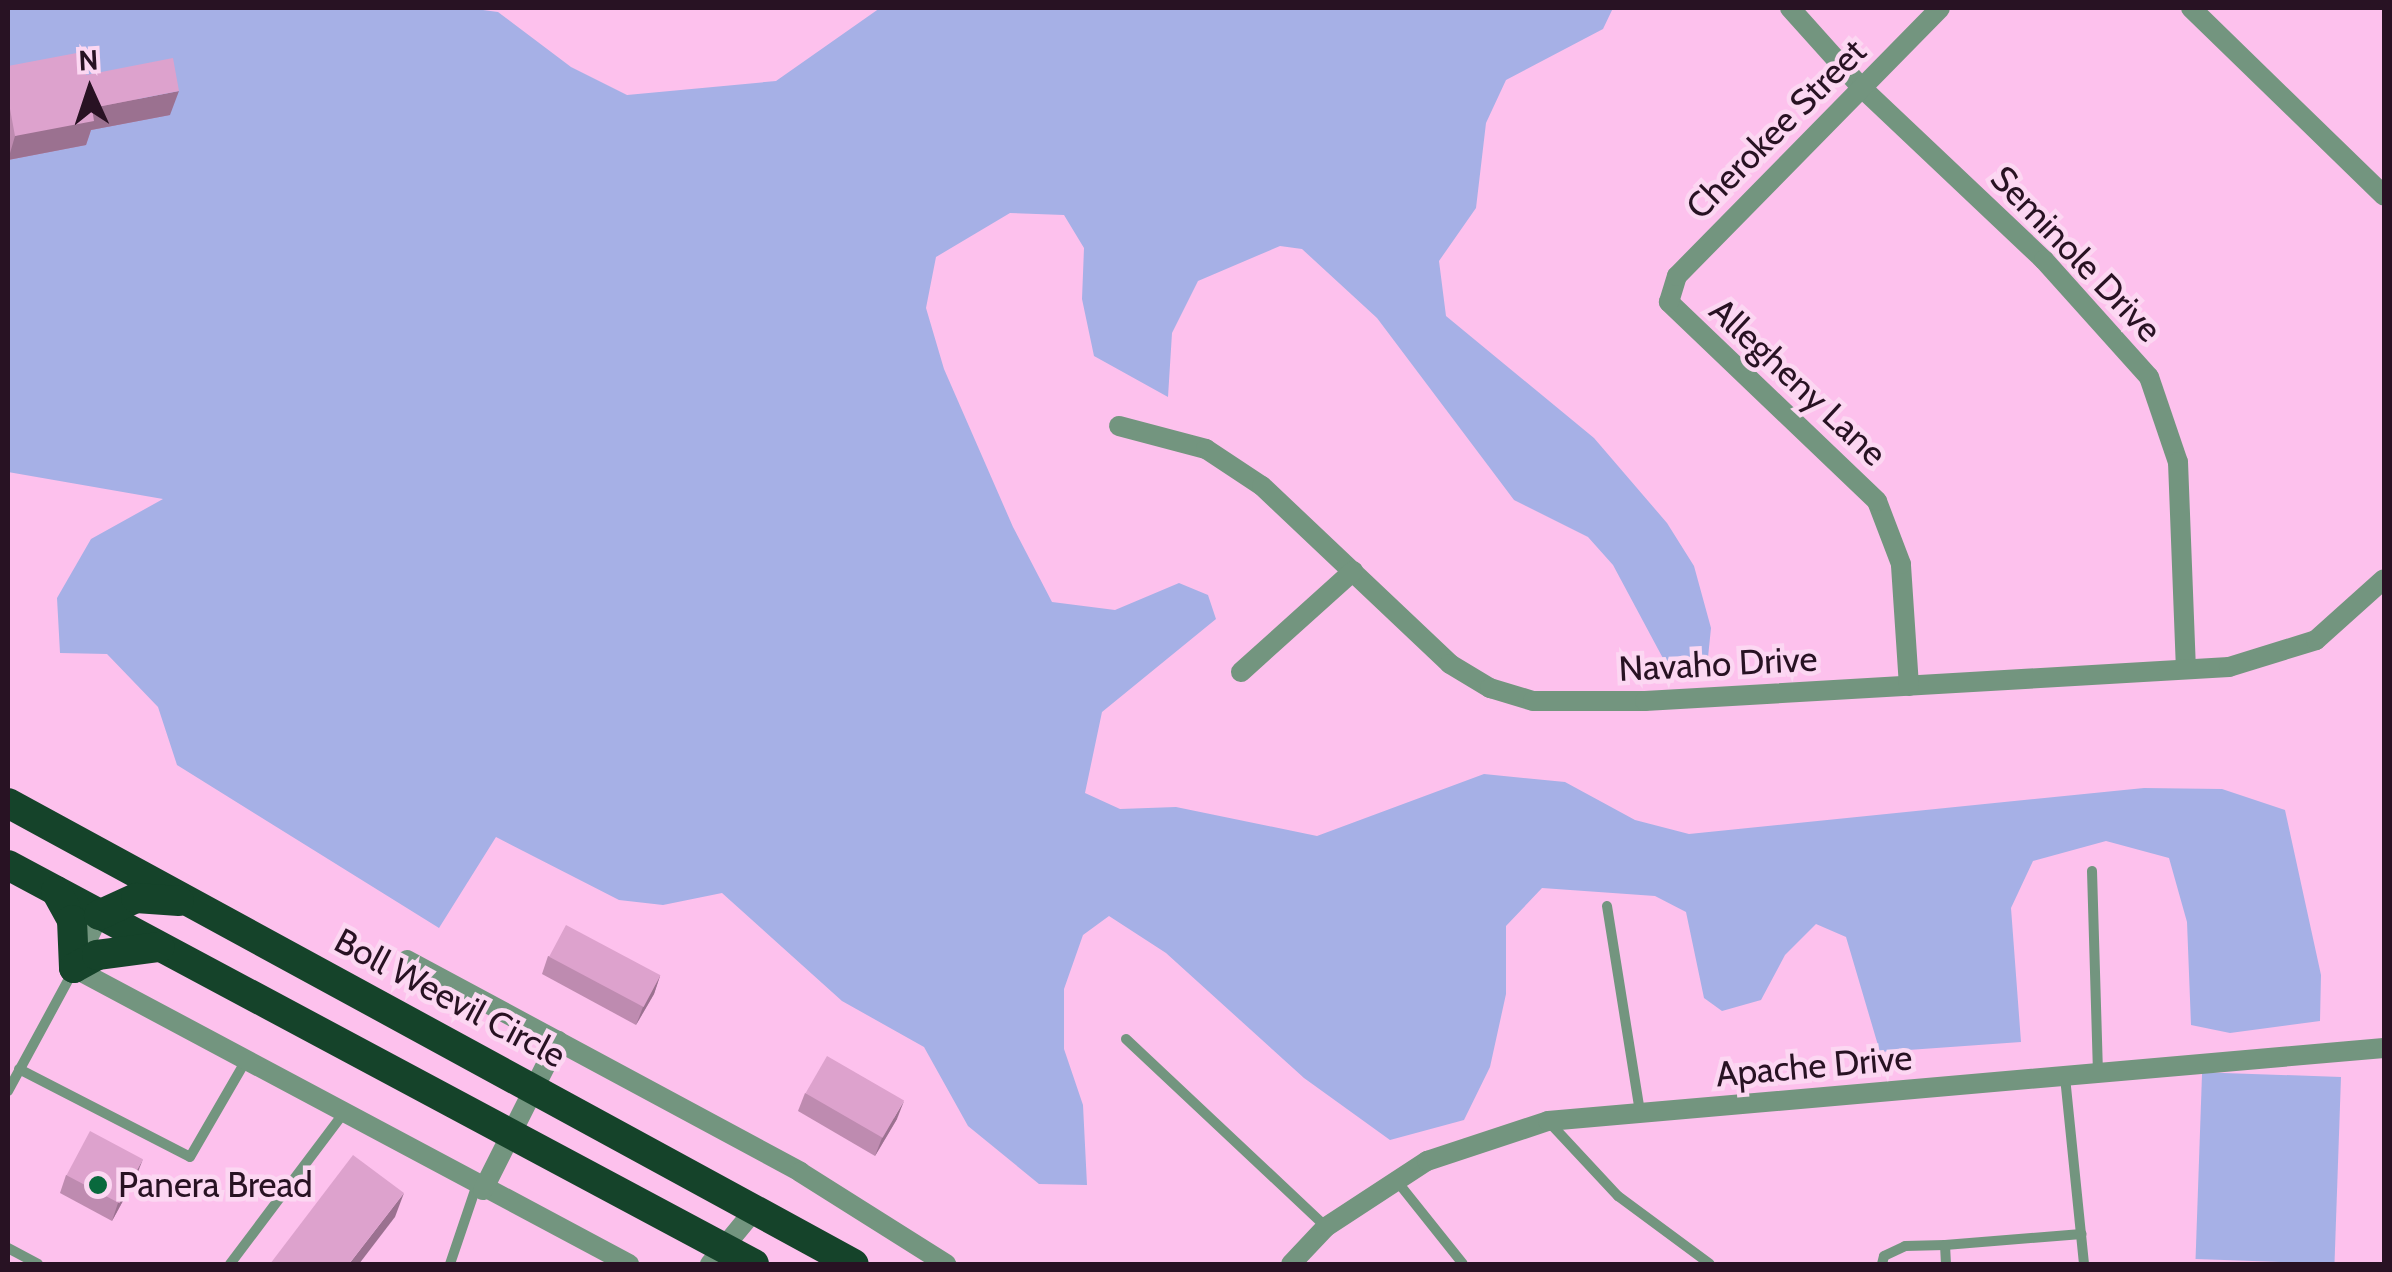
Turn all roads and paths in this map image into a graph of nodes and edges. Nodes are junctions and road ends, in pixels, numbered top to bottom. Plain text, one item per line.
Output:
1 (1790, 8) edge
2 (1940, 8) edge
3 (2192, 8) edge
4 (1861, 87) junction
5 (2384, 196) edge
6 (1668, 302) joint
7 (1119, 426) dead end
8 (1353, 571) junction
9 (2382, 589) edge
10 (2186, 670) junction
11 (1241, 672) dead end
12 (1910, 686) junction
13 (8, 803) edge
14 (8, 865) edge
15 (2092, 870) dead end
16 (56, 891) junction
17 (192, 902) junction
18 (1607, 906) dead end
19 (99, 914) junction
20 (160, 947) junction
21 (407, 960) dead end
22 (74, 968) junction
23 (1126, 1039) dead end
24 (558, 1041) junction
25 (2384, 1048) edge
26 (245, 1062) junction
27 (19, 1070) junction
28 (2098, 1075) junction
29 (2064, 1077) junction
30 (537, 1086) junction
31 (8, 1091) edge
32 (343, 1114) junction
33 (1640, 1114) junction
34 (1548, 1121) junction
35 (507, 1134) junction
36 (1395, 1179) junction
37 (479, 1188) junction
38 (757, 1207) junction
39 (1326, 1226) junction
40 (2082, 1234) junction
41 (1945, 1245) junction
42 (8, 1248) edge
43 (717, 1256) edge
44 (32, 1263) edge
45 (230, 1264) edge
46 (450, 1264) edge
47 (629, 1264) edge
48 (754, 1264) edge
49 (854, 1264) edge
50 (946, 1264) edge
51 (1291, 1264) edge
52 (1463, 1264) edge
53 (1710, 1264) edge
54 (1882, 1264) edge
55 (1946, 1264) edge
56 (2084, 1264) edge

1 - 4 street, Seminole Drive
2 - 4 street, Cherokee Street
3 - 5 street
4 - 6 street, Cherokee Street
4 - 10 street, Seminole Drive
6 - 12 street, Allegheny Lane
7 - 8 street, Navaho Drive
8 - 11 street
8 - 12 street, Navaho Drive
9 - 10 street, Navaho Drive
10 - 12 street, Navaho Drive
13 - 17 highway, Boll Weevil Circle
14 - 16 highway
15 - 28 lane
16 - 19 highway
16 - 22 highway
17 - 19 highway
17 - 30 highway, Boll Weevil Circle
18 - 33 lane
19 - 20 highway
19 - 22 street
20 - 22 highway
20 - 35 highway
21 - 24 street
22 - 26 street
22 - 27 lane
23 - 39 lane
24 - 30 street
24 - 50 street
25 - 28 street, Apache Drive
26 - 27 lane
26 - 32 street
27 - 31 lane
28 - 29 street, Apache Drive
29 - 33 street, Apache Drive
29 - 40 lane
30 - 35 street
30 - 38 highway, Boll Weevil Circle
32 - 37 street
32 - 45 lane
33 - 34 street, Apache Drive
34 - 36 street, Apache Drive
34 - 53 lane
35 - 37 street
35 - 43 highway
36 - 39 street, Apache Drive
36 - 52 lane
37 - 46 lane
37 - 47 street
38 - 43 street
38 - 49 highway, Boll Weevil Circle
39 - 51 street, Apache Drive
40 - 41 lane
40 - 56 lane
41 - 54 lane
41 - 55 lane
42 - 44 lane
43 - 48 highway

